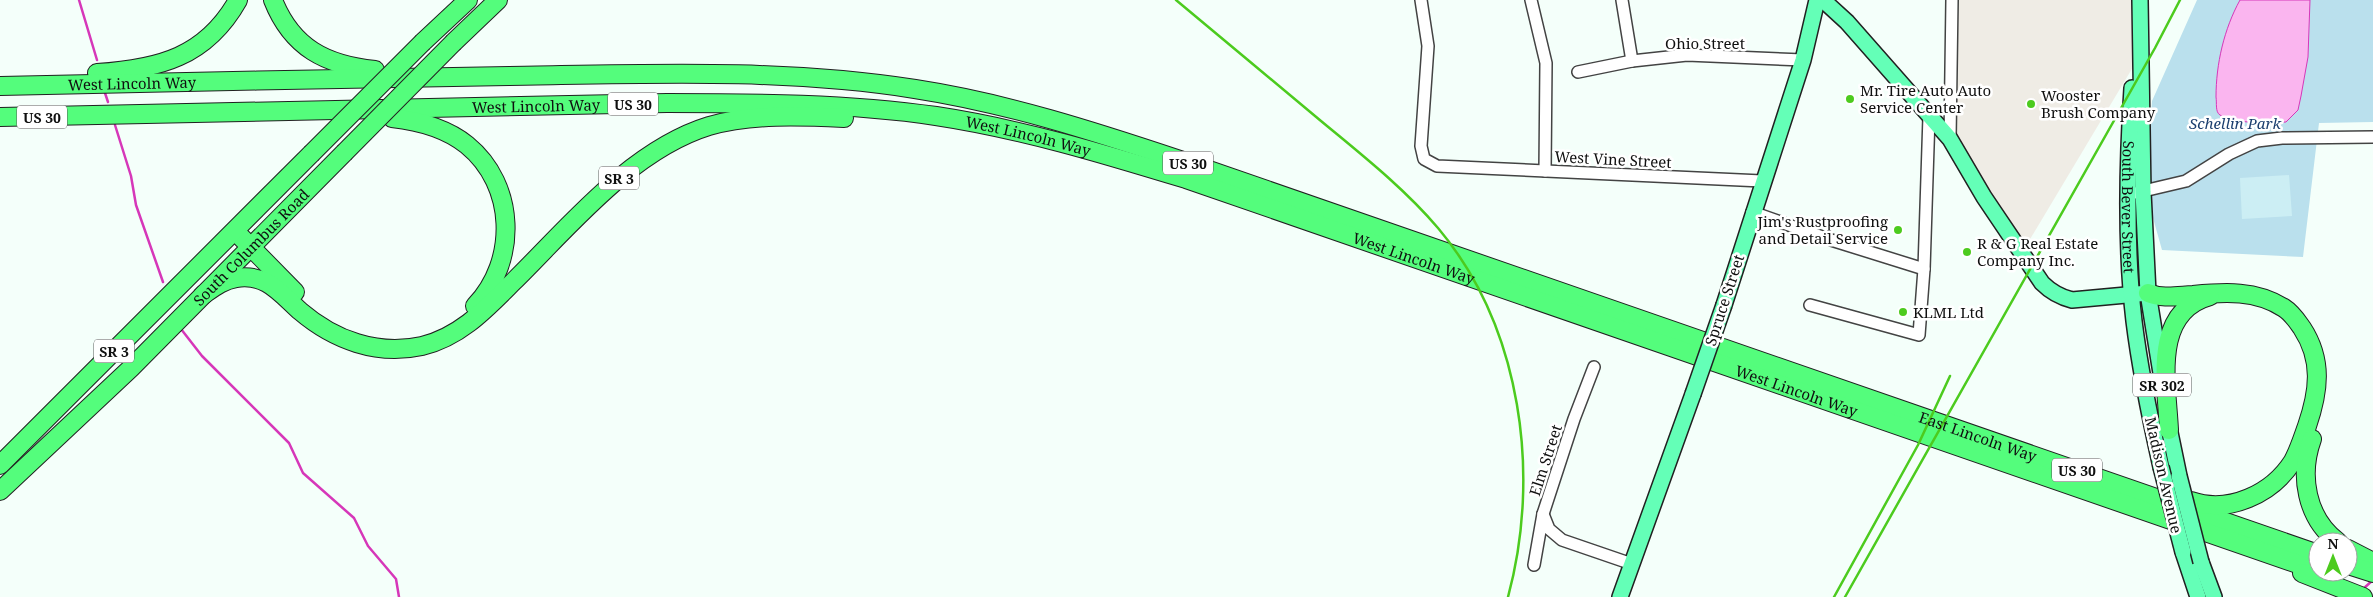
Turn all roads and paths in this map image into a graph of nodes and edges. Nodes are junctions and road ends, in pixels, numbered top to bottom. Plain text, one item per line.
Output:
1 (238, 0) edge
2 (273, 0) edge
3 (468, 0) edge
4 (498, 0) edge
5 (1421, 0) edge
6 (1531, 0) edge
7 (1622, 0) edge
8 (1817, 0) edge
9 (1823, 0) edge
10 (1952, 0) edge
11 (2139, 0) edge
12 (1803, 60) junction
13 (1632, 61) junction
14 (1578, 72) dead end
15 (643, 74) junction
16 (0, 77) edge
17 (0, 86) edge
18 (155, 114) junction
19 (1929, 116) junction
20 (0, 117) edge
21 (2373, 137) edge
22 (1950, 139) junction
23 (1107, 155) junction
24 (1545, 171) junction
25 (1762, 181) junction
26 (2135, 193) junction
27 (1752, 212) junction
28 (232, 235) junction
29 (247, 250) junction
30 (1924, 269) junction
31 (277, 288) junction
32 (2235, 292) junction
33 (2140, 294) junction
34 (202, 295) junction
35 (1810, 304) dead end
36 (1594, 367) dead end
37 (1836, 387) junction
38 (2169, 430) junction
39 (2005, 462) joint
40 (0, 464) edge
41 (0, 492) edge
42 (1543, 514) junction
43 (2329, 532) edge
44 (2308, 551) edge
45 (2358, 557) edge
46 (2358, 561) edge
47 (2373, 562) edge
48 (1534, 564) dead end
49 (1632, 564) junction
50 (2308, 571) edge
51 (2373, 573) edge
52 (2335, 582) edge
53 (2346, 582) edge
54 (2373, 590) edge
55 (1620, 597) edge
56 (2198, 597) edge
57 (2214, 597) edge
58 (2363, 597) edge

1 - 16 highway
2 - 15 highway
3 - 28 highway, South Columbus Road / SR 3, bridge
4 - 29 highway, South Columbus Road, bridge
5 - 24 street, West Vine Street
6 - 24 street
7 - 13 street
8 - 12 main road, Spruce Street
9 - 19 main road
10 - 22 street
11 - 26 main road, South Bever Street / SR 302
12 - 13 street, Ohio Street
12 - 25 main road, Spruce Street
13 - 14 street, Ohio Street
15 - 17 highway, West Lincoln Way / US 30
15 - 37 highway, West Lincoln Way / US 30
18 - 20 highway, West Lincoln Way / US 30
18 - 23 highway, West Lincoln Way / US 30
18 - 29 highway
19 - 22 main road
19 - 30 street
21 - 26 street
22 - 33 main road
23 - 31 highway, SR 3
23 - 39 highway, West Lincoln Way / US 30
24 - 25 street, West Vine Street
25 - 27 main road, Spruce Street
26 - 33 main road, South Bever Street / SR 302
27 - 30 street
27 - 49 main road, Spruce Street, bridge
28 - 29 highway
28 - 40 highway, South Columbus Road / SR 3
29 - 31 highway
29 - 34 highway, South Columbus Road
30 - 35 street
31 - 34 highway, SR 3
32 - 33 highway
32 - 37 highway
32 - 38 highway
33 - 38 main road, Madison Avenue / SR 302
33 - 43 highway
33 - 56 main road, Madison Avenue / SR 302, bridge
34 - 41 highway, South Columbus Road / SR 3
36 - 42 street, Elm Street
37 - 44 highway, East Lincoln Way / US 30
38 - 57 main road, Madison Avenue / SR 302, bridge
39 - 50 highway, East Lincoln Way / US 30
42 - 48 street, Elm Street
42 - 49 street
45 - 47 highway
46 - 51 highway
49 - 55 main road, Spruce Street
52 - 58 highway
53 - 54 highway

